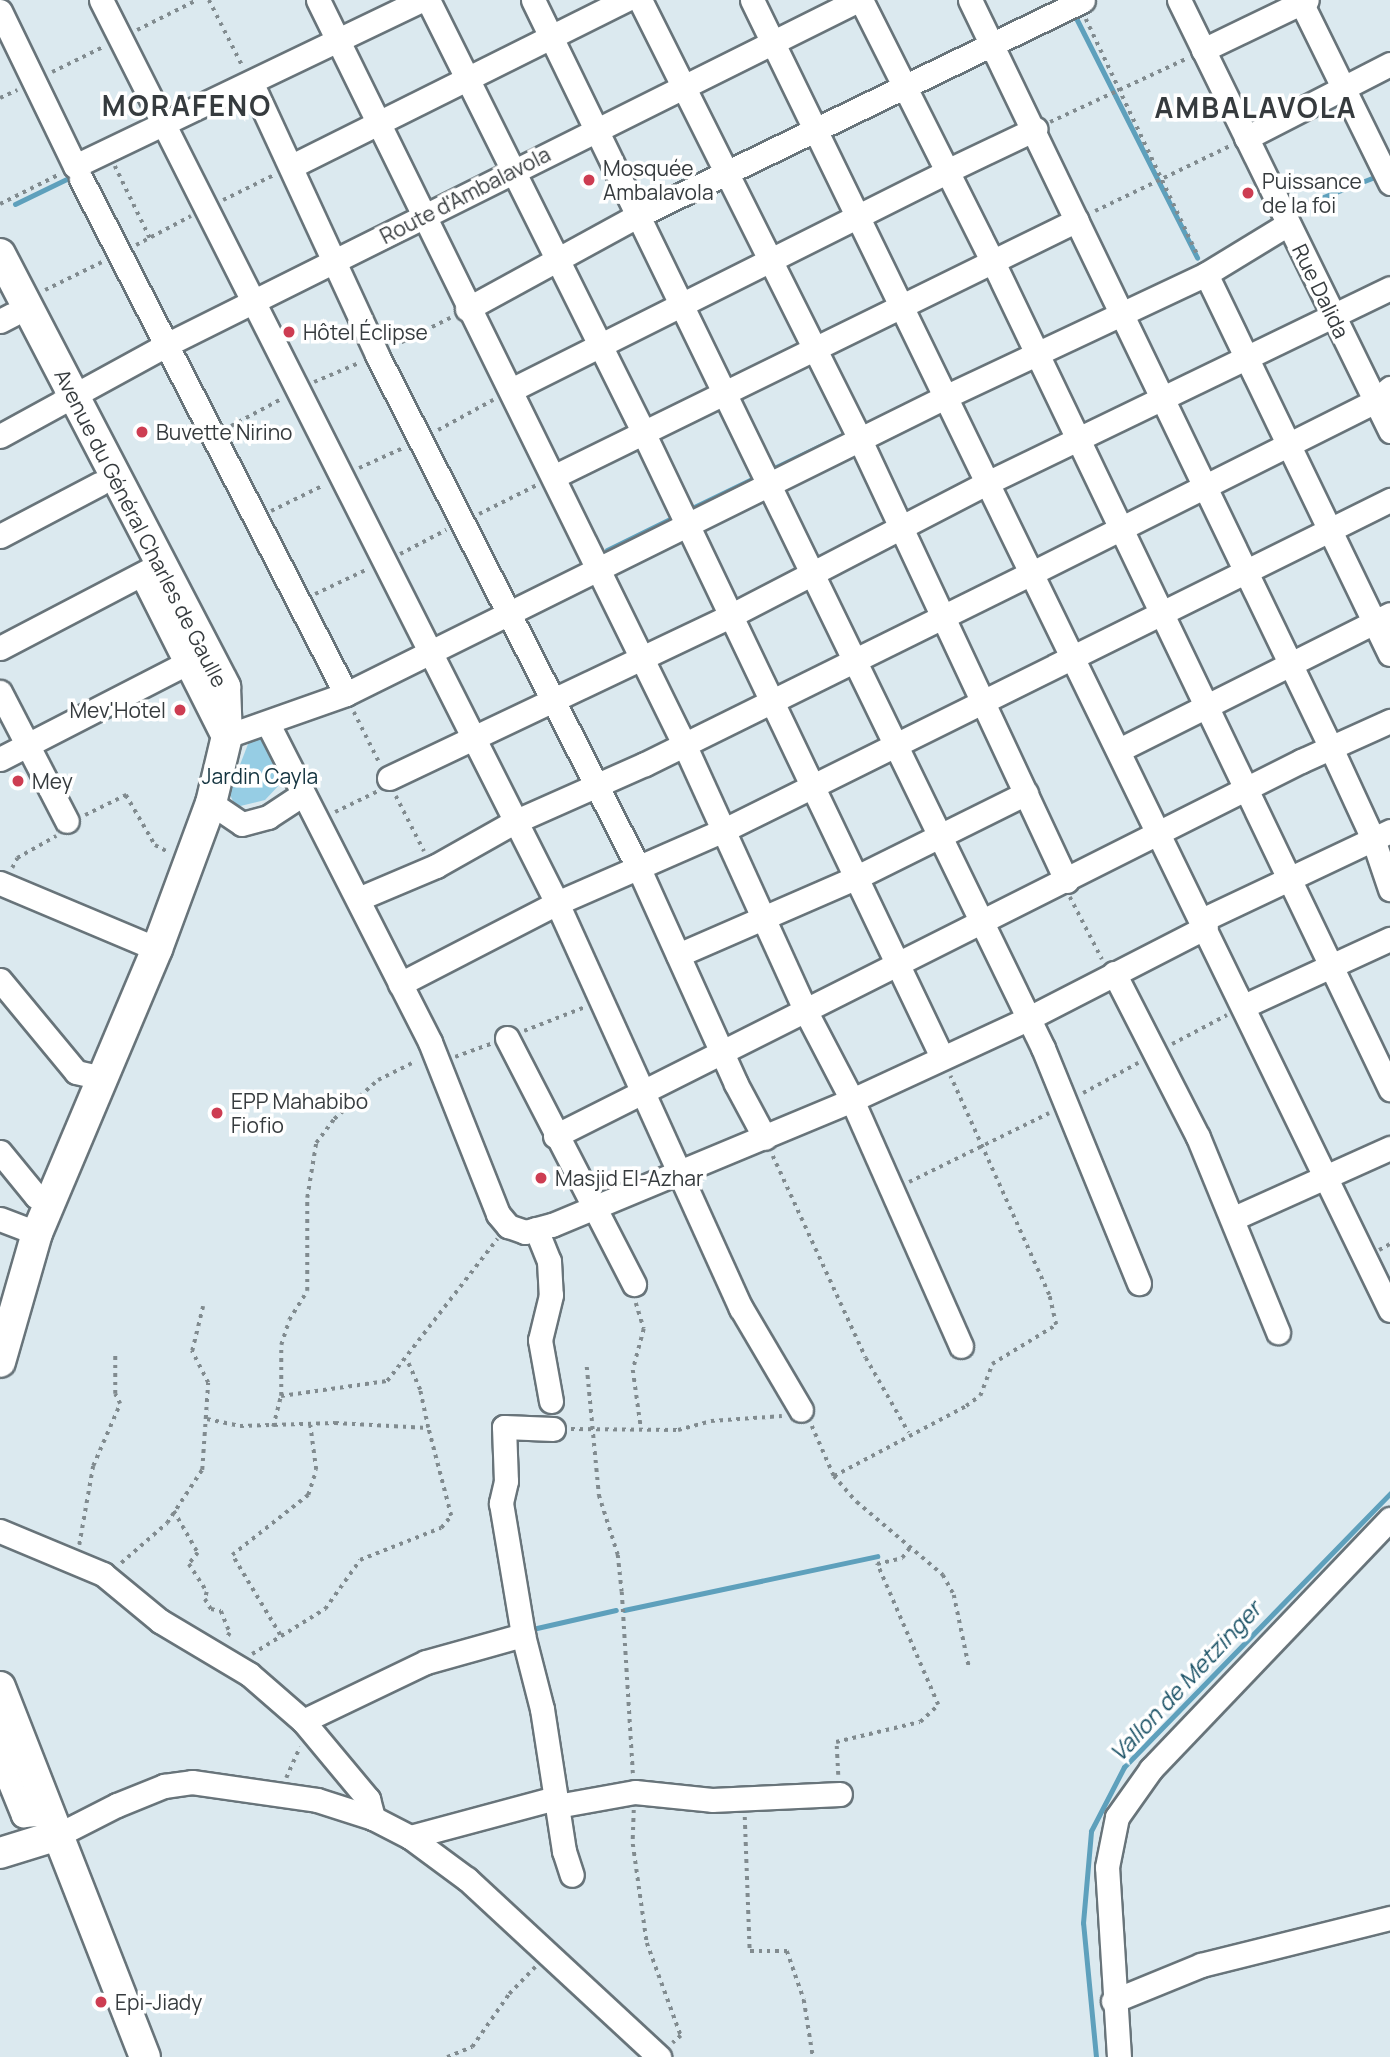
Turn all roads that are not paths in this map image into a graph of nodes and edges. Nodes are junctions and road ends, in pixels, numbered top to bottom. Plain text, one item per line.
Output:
1 (101, 0) edge
2 (318, 0) edge
3 (422, 0) edge
4 (428, 0) edge
5 (533, 0) edge
6 (625, 0) edge
7 (640, 0) edge
8 (752, 0) edge
9 (860, 0) edge
10 (970, 0) edge
11 (1179, 0) edge
12 (1080, 1) edge
13 (1303, 1) edge
14 (0, 11) edge
15 (551, 37) junction
16 (337, 38) junction
17 (773, 42) junction
18 (992, 44) junction
19 (1203, 50) junction
20 (1390, 64) edge
21 (468, 81) junction
22 (251, 84) junction
23 (683, 86) junction
24 (904, 87) junction
25 (1341, 89) junction
26 (379, 121) junction
27 (164, 126) junction
28 (1039, 127) junction
29 (597, 129) junction
30 (816, 130) junction
31 (1246, 138) junction
32 (292, 166) junction
33 (513, 170) junction
34 (725, 172) junction
35 (945, 172) junction
36 (78, 173) junction
37 (1390, 183) edge
38 (857, 214) junction
39 (639, 215) junction
40 (422, 216) junction
41 (1083, 217) junction
42 (1289, 224) junction
43 (0, 254) edge
44 (768, 258) junction
45 (559, 260) junction
46 (992, 260) junction
47 (337, 261) junction
48 (1206, 274) junction
49 (1390, 288) edge
50 (682, 301) junction
51 (253, 303) junction
52 (901, 303) junction
53 (9, 307) edge
54 (467, 309) junction
55 (1123, 314) junction
56 (1334, 317) junction
57 (598, 344) junction
58 (166, 345) junction
59 (813, 349) junction
60 (1037, 356) junction
61 (1246, 356) junction
62 (725, 389) junction
63 (511, 390) junction
64 (1383, 395) edge
65 (947, 396) junction
66 (1163, 399) junction
67 (66, 401) junction
68 (1390, 431) edge
69 (643, 432) junction
70 (0, 436) edge
71 (860, 440) junction
72 (1077, 440) junction
73 (1288, 443) junction
74 (555, 476) junction
75 (989, 482) junction
76 (770, 483) junction
77 (99, 484) junction
78 (1205, 485) junction
79 (1390, 500) edge
80 (684, 526) junction
81 (1119, 527) junction
82 (899, 528) junction
83 (1330, 528) junction
84 (0, 536) edge
85 (153, 568) junction
86 (600, 571) junction
87 (814, 572) junction
88 (1034, 572) junction
89 (1243, 572) junction
90 (508, 612) junction
91 (1160, 614) junction
92 (730, 616) junction
93 (942, 617) junction
94 (1383, 618) edge
95 (0, 648) edge
96 (428, 650) junction
97 (1390, 654) edge
98 (1074, 656) junction
99 (642, 657) junction
100 (856, 660) junction
101 (187, 663) junction
102 (1289, 664) junction
103 (0, 692) edge
104 (346, 694) junction
105 (552, 700) junction
106 (982, 700) junction
107 (769, 701) junction
108 (1203, 705) junction
109 (1390, 721) edge
110 (268, 724) junction
111 (227, 736) junction
112 (472, 740) junction
113 (684, 744) junction
114 (28, 746) junction
115 (896, 746) junction
116 (1331, 748) junction
117 (1119, 750) junction
118 (0, 759) edge
119 (385, 784) road end
120 (811, 786) junction
121 (596, 787) junction
122 (1247, 790) junction
123 (1027, 793) junction
124 (303, 794) junction
125 (211, 803) junction
126 (67, 821) road end
127 (514, 822) junction
128 (722, 831) junction
129 (1159, 835) junction
130 (1381, 835) edge
131 (938, 837) junction
132 (639, 869) junction
133 (1290, 875) junction
134 (855, 878) junction
135 (1065, 882) junction
136 (2, 883) edge
137 (1390, 889) edge
138 (358, 899) junction
139 (557, 903) junction
140 (763, 919) junction
141 (981, 922) junction
142 (1204, 923) junction
143 (1390, 939) edge
144 (157, 949) junction
145 (678, 955) junction
146 (899, 965) junction
147 (1329, 967) junction
148 (1112, 974) junction
149 (0, 980) edge
150 (400, 984) junction
151 (1244, 1006) junction
152 (805, 1010) junction
153 (1027, 1018) junction
154 (507, 1038) dead end
155 (1381, 1047) edge
156 (723, 1051) junction
157 (941, 1055) junction
158 (103, 1078) junction
159 (1390, 1089) edge
160 (640, 1091) junction
161 (852, 1100) junction
162 (555, 1136) junction
163 (765, 1138) junction
164 (1390, 1148) edge
165 (0, 1152) edge
166 (679, 1171) junction
167 (1326, 1176) junction
168 (53, 1200) junction
169 (593, 1207) junction
170 (1234, 1218) junction
171 (0, 1219) edge
172 (536, 1229) junction
173 (37, 1233) junction
174 (1139, 1283) dead end
175 (634, 1284) road end
176 (1390, 1310) edge
177 (1278, 1332) dead end
178 (961, 1346) dead end
179 (0, 1362) edge
180 (551, 1401) dead end
181 (802, 1410) road end
182 (553, 1429) dead end
183 (1390, 1519) edge
184 (0, 1531) edge
185 (523, 1635) junction
186 (0, 1687) edge
187 (307, 1726) junction
188 (840, 1794) road end
189 (556, 1802) junction
190 (373, 1818) junction
191 (53, 1824) junction
192 (410, 1837) junction
193 (0, 1853) edge
194 (572, 1875) dead end
195 (1390, 1917) edge
196 (1113, 2001) junction
197 (145, 2057) edge
198 (659, 2057) edge
199 (1119, 2057) edge

1 - 27 street
2 - 16 street
3 - 16 street
4 - 21 street
5 - 15 street
6 - 15 street
7 - 23 street
8 - 17 street
9 - 17 street, Route d'Ambalavola
9 - 24 street
10 - 18 street
11 - 19 street, Rue Dalida
12 - 18 street
13 - 19 street
13 - 25 street
14 - 36 street
15 - 21 street
15 - 29 street
16 - 22 street
16 - 26 street
17 - 23 street, Route d'Ambalavola
17 - 30 street
18 - 24 street
18 - 28 street
19 - 31 street, Rue Dalida
20 - 25 street
21 - 26 street
21 - 33 street
22 - 27 street
22 - 32 street
23 - 29 street, Route d'Ambalavola
23 - 34 street
24 - 30 street
24 - 35 street
25 - 31 street
25 - 37 street
26 - 32 street
26 - 40 street
27 - 36 street
27 - 51 street
28 - 35 street
28 - 41 street
29 - 33 street, Route d'Ambalavola
29 - 39 street
30 - 34 street
30 - 38 street
31 - 42 street, Rue Dalida
32 - 47 street
33 - 40 street, Route d'Ambalavola
33 - 45 street
34 - 39 street
34 - 44 street
35 - 38 street
35 - 46 street
36 - 58 street
38 - 44 street
38 - 52 street
39 - 45 street
39 - 50 street
40 - 47 street, Route d'Ambalavola
40 - 54 street
41 - 46 street
41 - 55 street
42 - 48 street
42 - 56 street, Rue Dalida
43 - 53 main road, Avenue du Général Charles de Gaulle
44 - 50 street
44 - 59 street
45 - 54 street
45 - 57 street
46 - 52 street
46 - 60 street
47 - 51 street, Route d'Ambalavola
47 - 90 street
48 - 55 street
48 - 61 street
49 - 56 street
50 - 57 street
50 - 62 street
51 - 58 street, Route d'Ambalavola
51 - 96 street
52 - 59 street
52 - 65 street
53 - 67 main road, Avenue du Général Charles de Gaulle
54 - 63 street
55 - 60 street
55 - 66 street
56 - 61 street
56 - 64 street, Rue Dalida
57 - 63 street
57 - 69 street
58 - 67 street, Route d'Ambalavola
58 - 104 street
59 - 62 street
59 - 71 street
60 - 65 street
60 - 72 street
61 - 66 street
61 - 73 street
62 - 69 street
62 - 76 street
63 - 74 street
64 - 68 street, Rue Dalida
64 - 73 street
65 - 71 street
65 - 75 street
66 - 72 street
66 - 78 street
67 - 70 street, Route d'Ambalavola
67 - 77 main road, Avenue du Général Charles de Gaulle
67 - 85 main road, Avenue du Général Charles de Gaulle
69 - 74 street
69 - 80 street
71 - 76 street
71 - 82 street
72 - 75 street
72 - 81 street
73 - 78 street
73 - 83 street
74 - 86 street
75 - 82 street
75 - 88 street
76 - 80 street
76 - 87 street
77 - 84 street
77 - 85 main road, Avenue du Général Charles de Gaulle
78 - 81 street
78 - 89 street
79 - 83 street
80 - 86 street
80 - 92 street
81 - 88 street
81 - 91 street
82 - 87 street
82 - 93 street
83 - 89 street
83 - 94 street
85 - 95 street
85 - 101 main road, Avenue du Général Charles de Gaulle
85 - 111 main road, Avenue du Général Charles de Gaulle
86 - 90 street
86 - 99 street
87 - 92 street
87 - 100 street
88 - 93 street
88 - 98 street
89 - 91 street
89 - 102 street
90 - 96 street
90 - 105 street
91 - 98 street
91 - 108 street
92 - 99 street
92 - 107 street
93 - 100 street
93 - 106 street
94 - 97 street
94 - 102 street
96 - 104 street
96 - 112 street
98 - 106 street
98 - 117 street
99 - 105 street
99 - 113 street
100 - 107 street
100 - 115 street
101 - 111 main road, Avenue du Général Charles de Gaulle
101 - 114 street
102 - 108 street
102 - 116 street
103 - 114 street
104 - 110 street
105 - 112 street
105 - 121 street
106 - 115 street
106 - 123 street
107 - 113 street
107 - 120 street
108 - 117 street
108 - 122 street
109 - 116 street
110 - 111 street
110 - 124 street
111 - 125 main road
112 - 119 street
112 - 127 street
113 - 121 street
113 - 128 street
114 - 118 street
114 - 126 street
115 - 120 street
115 - 131 street
116 - 122 street
116 - 130 street
117 - 129 street
120 - 128 street
120 - 134 street
121 - 127 street
121 - 132 street
122 - 129 street
122 - 133 street
123 - 131 street
123 - 135 street
124 - 125 street
124 - 138 street
125 - 144 main road
127 - 138 street
127 - 139 street
128 - 132 street
128 - 140 street
129 - 135 street
129 - 142 street
130 - 133 street
130 - 137 street
131 - 134 street
131 - 141 street
132 - 139 street
132 - 145 street
133 - 142 street
133 - 147 street
134 - 140 street
134 - 146 street
135 - 141 street
136 - 144 street
138 - 150 street
139 - 150 street
139 - 160 street
140 - 145 street
140 - 152 street
141 - 146 street
141 - 153 street
142 - 148 street
142 - 151 street
143 - 147 street
144 - 158 main road
145 - 156 street
146 - 152 street
146 - 157 street
147 - 151 street
147 - 155 street
148 - 153 street
148 - 170 street
149 - 158 street
150 - 172 street
151 - 167 street
152 - 156 street
152 - 161 street
153 - 157 street
153 - 174 street
154 - 162 street
155 - 159 street
156 - 160 street
156 - 163 street
157 - 161 street
158 - 168 main road
160 - 162 street
160 - 166 street
161 - 163 street
161 - 178 street
162 - 169 street
163 - 166 street
164 - 167 street
165 - 168 street
166 - 169 street
166 - 181 street
167 - 170 street
167 - 176 street
168 - 173 main road
169 - 172 street
169 - 175 street
170 - 177 street
171 - 173 street
172 - 180 street
173 - 179 main road
182 - 185 street
183 - 196 street
184 - 187 street
185 - 187 street
185 - 189 street
186 - 191 main road
187 - 190 street
188 - 189 street
189 - 192 street
189 - 194 street
190 - 191 street
190 - 192 street
191 - 193 main road
191 - 197 main road
192 - 198 street
195 - 196 street
196 - 199 street

